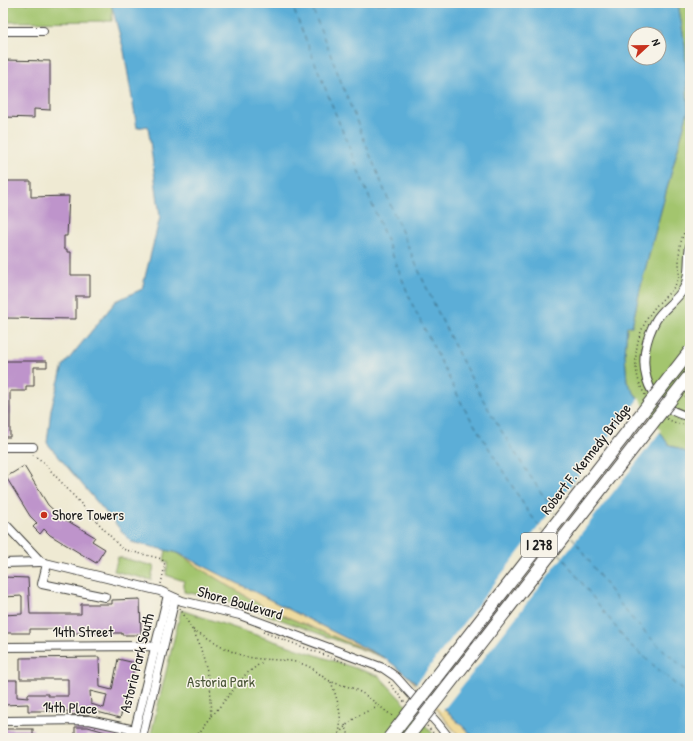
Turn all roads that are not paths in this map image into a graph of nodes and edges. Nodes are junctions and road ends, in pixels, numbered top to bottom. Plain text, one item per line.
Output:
1 (3, 31) edge
2 (43, 31) dead end
3 (690, 246) edge
4 (690, 351) edge
5 (690, 375) edge
6 (690, 417) edge
7 (3, 447) edge
8 (33, 451) road end
9 (7, 526) dead end
10 (3, 563) edge
11 (44, 563) junction
12 (105, 597) dead end
13 (177, 601) junction
14 (3, 647) edge
15 (159, 649) junction
16 (3, 721) edge
17 (134, 734) edge
18 (142, 738) edge
19 (389, 738) edge
20 (407, 738) edge
21 (449, 738) edge

1 - 2 street
3 - 6 street
4 - 19 highway, Robert F. Kennedy Bridge / I 278, bridge
5 - 20 highway, Robert F. Kennedy Bridge / I 278, bridge
7 - 8 street
9 - 11 street
10 - 11 street, Shore Boulevard
11 - 12 street
11 - 13 street, Shore Boulevard
13 - 15 street, Astoria Park South
13 - 21 street, Shore Boulevard
14 - 15 street, 14th Street
15 - 17 street, Astoria Park South
15 - 18 street, Astoria Park South
16 - 17 street, 14th Place

